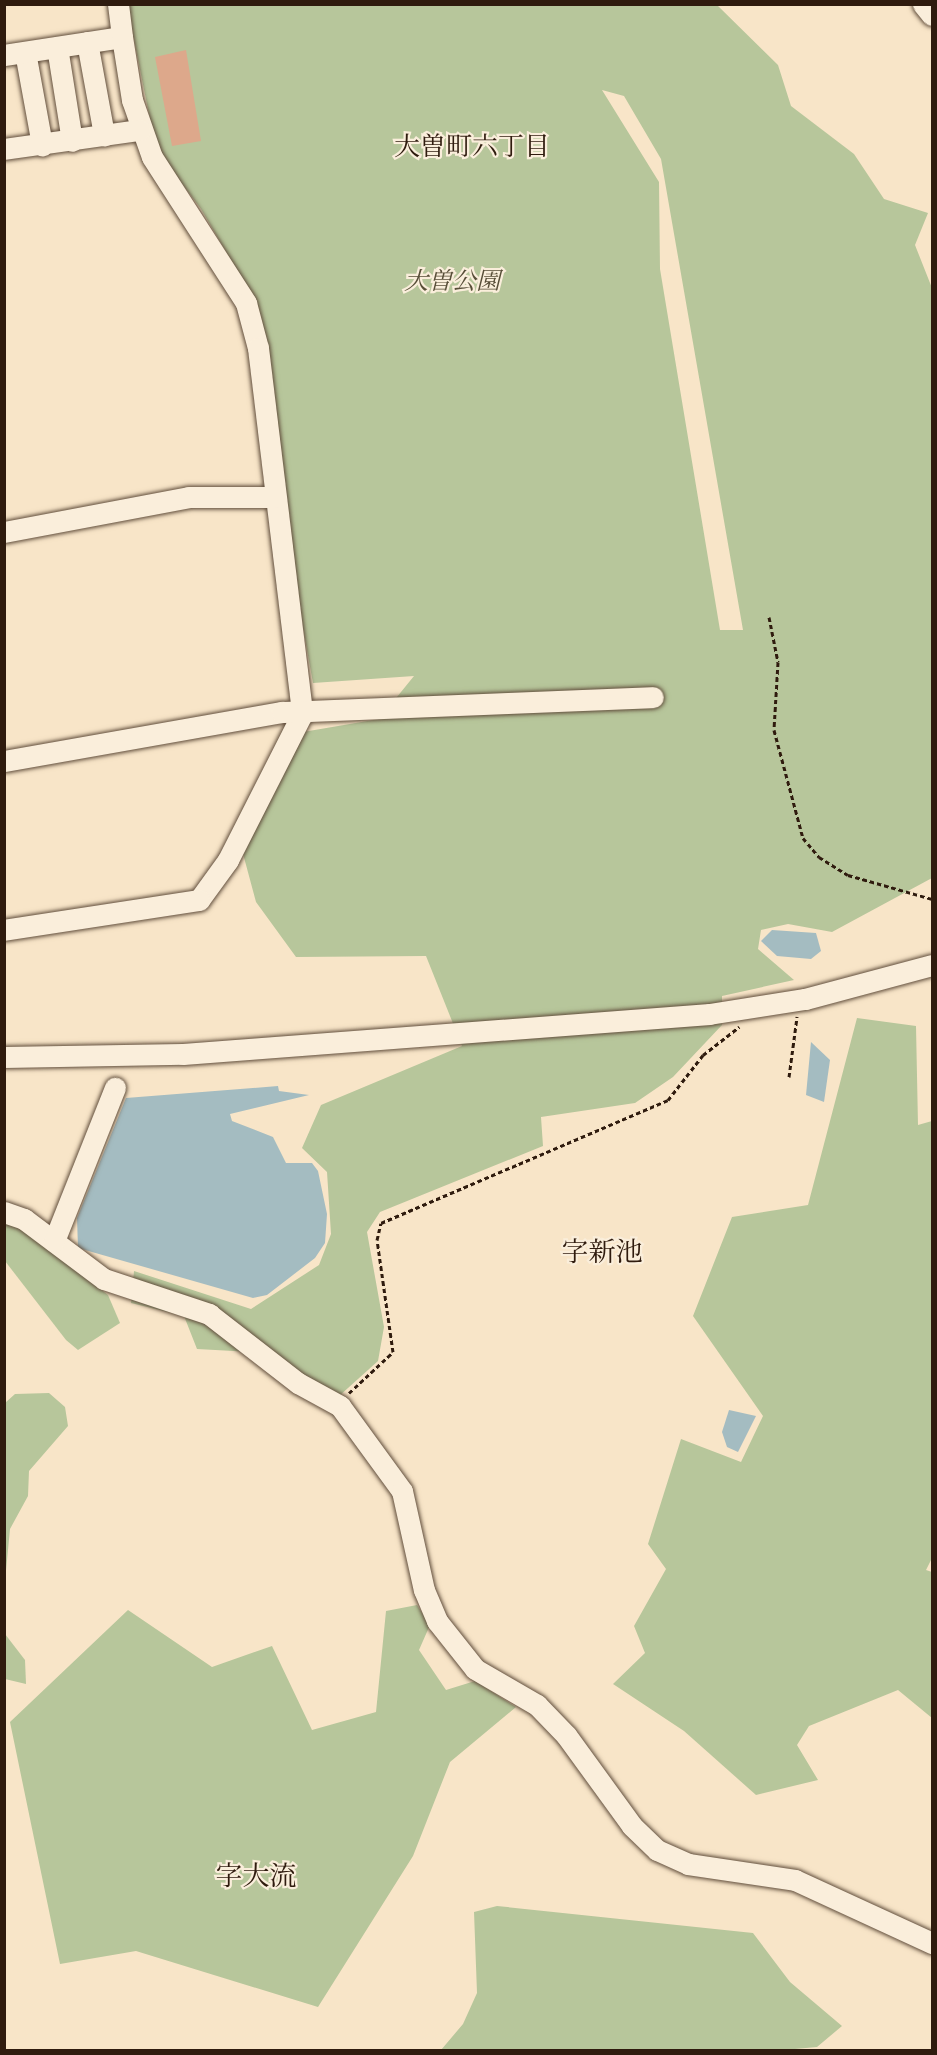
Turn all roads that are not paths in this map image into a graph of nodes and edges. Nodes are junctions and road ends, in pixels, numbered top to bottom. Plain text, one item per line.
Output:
1 (118, 4) edge
2 (923, 4) edge
3 (933, 15) edge
4 (122, 37) junction
5 (87, 42) junction
6 (57, 47) junction
7 (15, 54) edge
8 (140, 130) junction
9 (104, 135) junction
10 (72, 141) junction
11 (5, 144) edge
12 (42, 145) junction
13 (273, 497) junction
14 (4, 532) edge
15 (652, 697) dead end
16 (302, 714) junction
17 (4, 761) edge
18 (4, 930) edge
19 (933, 965) edge
20 (4, 1057) edge
21 (114, 1088) dead end
22 (4, 1212) edge
23 (54, 1241) junction
24 (933, 1943) edge

1 - 4 street
2 - 3 street
4 - 5 street
4 - 8 street
5 - 6 street
5 - 9 street
6 - 7 street
6 - 10 street
7 - 12 street
8 - 9 street
8 - 13 street
9 - 10 street
10 - 12 street
11 - 12 street
13 - 14 street
13 - 16 street
15 - 16 street
16 - 17 street
16 - 18 street
19 - 20 street
21 - 23 street
22 - 23 street
23 - 24 street

